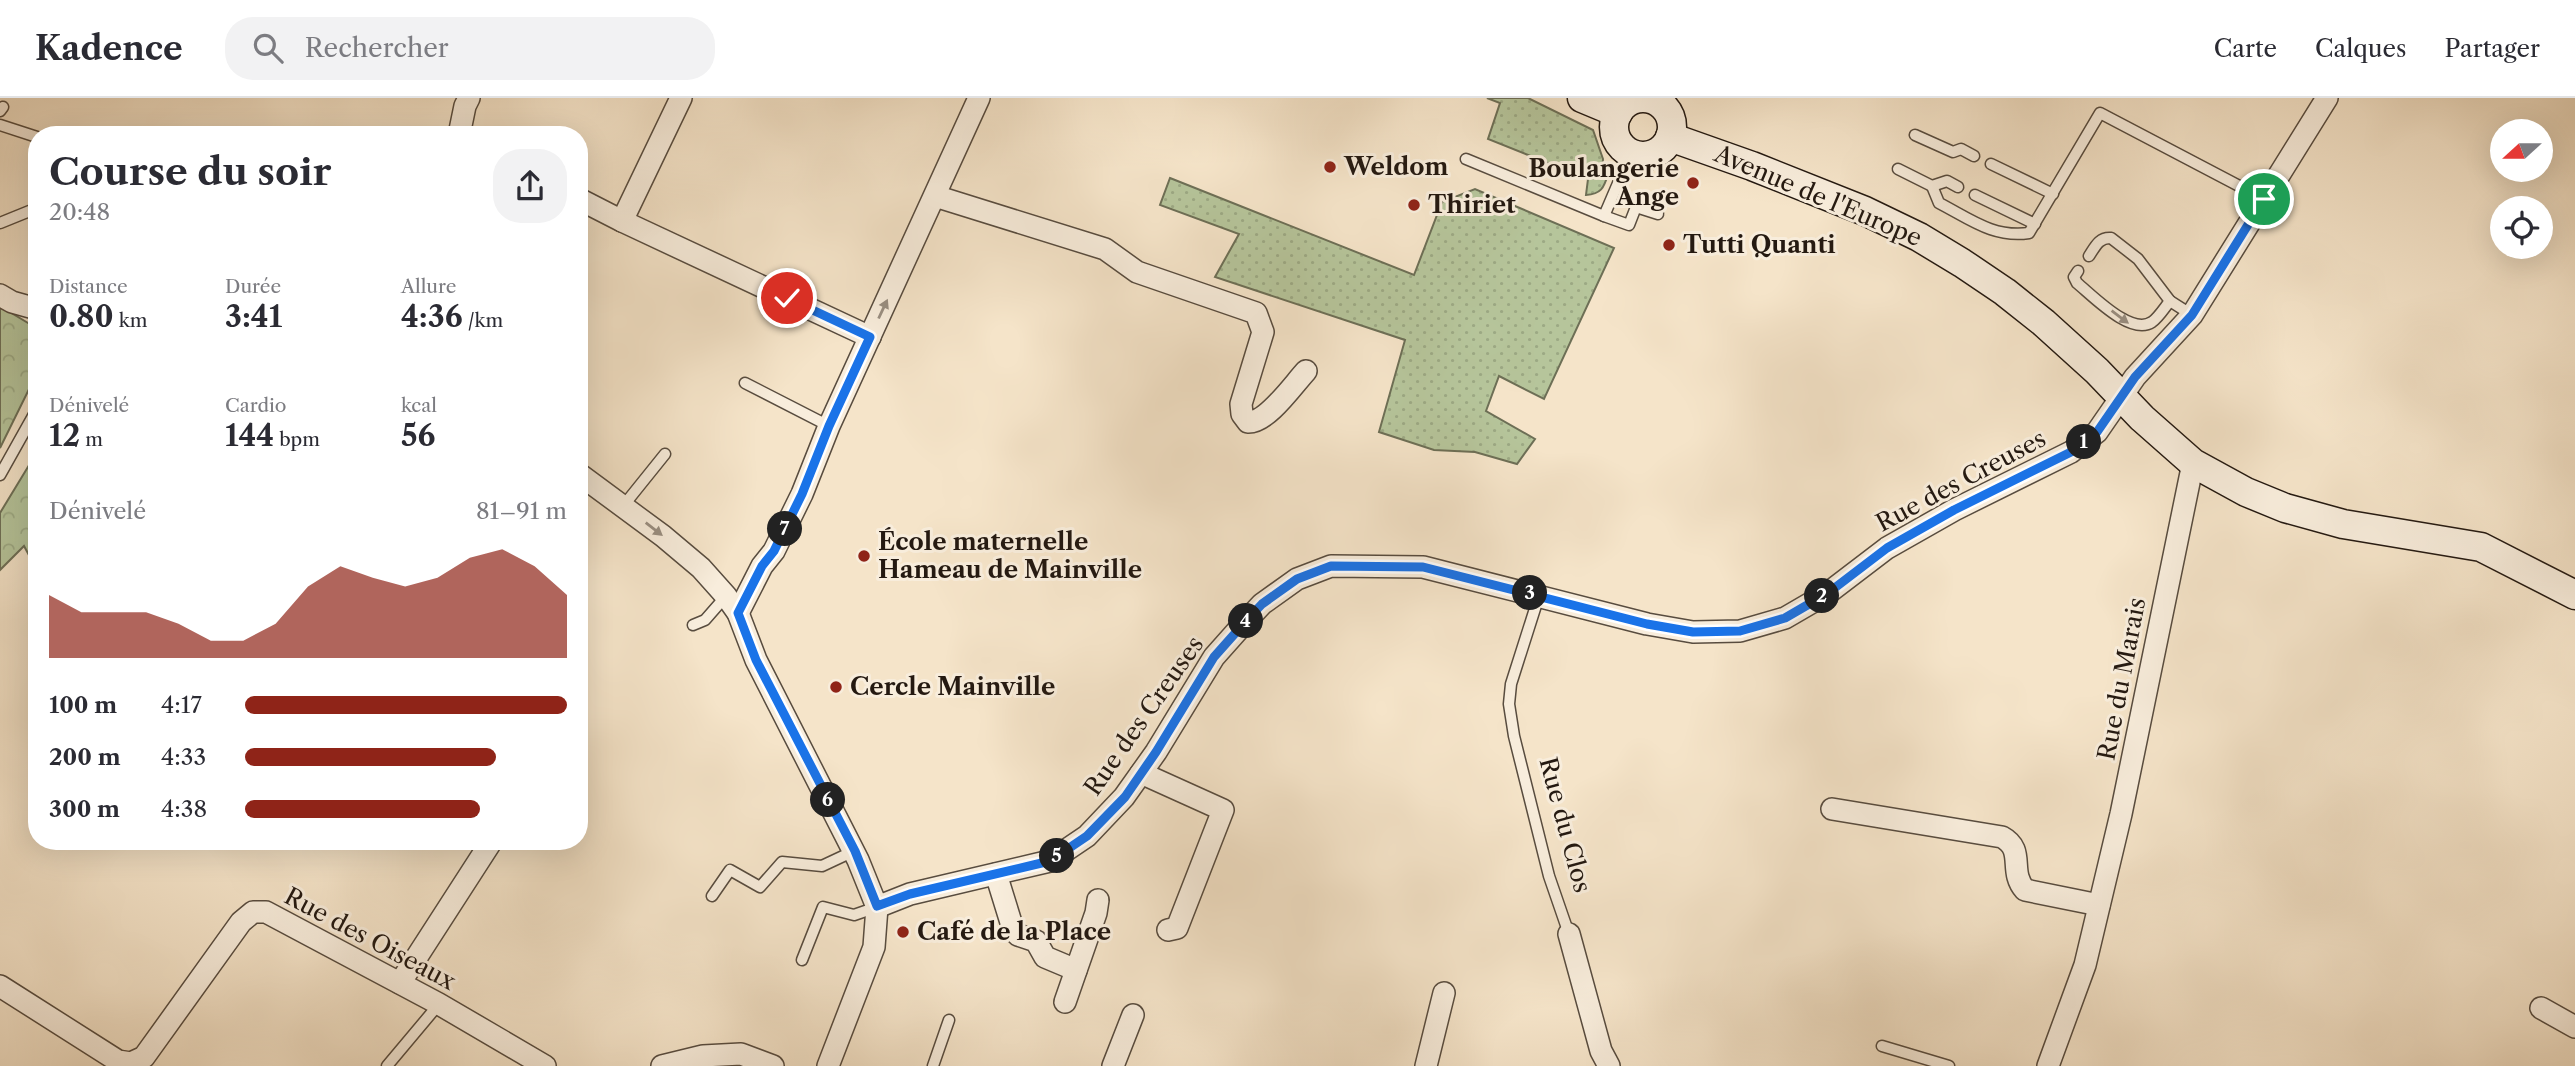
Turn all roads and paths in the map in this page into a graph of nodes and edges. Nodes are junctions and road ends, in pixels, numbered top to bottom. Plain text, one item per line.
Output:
1 (469, 98) edge
2 (681, 98) edge
3 (979, 98) edge
4 (1582, 98) edge
5 (2327, 98) edge
6 (1653, 99) edge
7 (1618, 113) junction
8 (0, 125) edge
9 (461, 126) edge
10 (28, 134) edge
11 (1915, 135) dead end
12 (1670, 137) junction
13 (1631, 153) junction
14 (1974, 156) dead end
15 (1466, 159) dead end
16 (1991, 164) dead end
17 (1898, 169) dead end
18 (1932, 186) junction
19 (1958, 187) dead end
20 (2053, 194) junction
21 (1975, 195) dead end
22 (935, 196) junction
23 (2264, 199) junction
24 (588, 204) edge
25 (28, 212) edge
26 (1658, 214) dead end
27 (1604, 216) junction
28 (622, 221) junction
29 (0, 223) edge
30 (2035, 223) junction
31 (2089, 256) dead end
32 (2078, 271) dead end
33 (0, 295) edge
34 (2170, 301) junction
35 (28, 307) edge
36 (2192, 315) junction
37 (870, 337) junction
38 (1306, 371) dead end
39 (745, 383) dead end
40 (2123, 397) junction
41 (28, 425) edge
42 (829, 426) junction
43 (665, 454) dead end
44 (2193, 463) junction
45 (0, 475) edge
46 (588, 480) edge
47 (624, 505) junction
48 (2575, 595) edge
49 (1539, 596) junction
50 (732, 605) junction
51 (692, 625) dead end
52 (1140, 773) junction
53 (1832, 809) dead end
54 (486, 850) edge
55 (856, 855) junction
56 (996, 874) junction
57 (712, 896) dead end
58 (1098, 900) dead end
59 (2099, 905) junction
60 (877, 906) junction
61 (1168, 929) dead end
62 (1569, 934) joint
63 (802, 960) dead end
64 (1076, 970) junction
65 (400, 983) junction
66 (0, 986) edge
67 (1444, 993) dead end
68 (1065, 1002) dead end
69 (439, 1004) junction
70 (2541, 1008) dead end
71 (1133, 1015) dead end
72 (949, 1020) dead end
73 (2575, 1027) edge
74 (1882, 1046) dead end
75 (387, 1066) edge
76 (545, 1066) edge
77 (662, 1066) edge
78 (773, 1066) edge
79 (828, 1066) edge
80 (933, 1066) edge
81 (1113, 1066) edge
82 (1426, 1066) edge
83 (1609, 1066) edge
84 (1949, 1066) edge
85 (2048, 1066) edge

1 - 9 street
2 - 28 street
3 - 22 street
4 - 7 main road
5 - 23 street, Rue des Creuses
6 - 7 main road
6 - 12 main road
7 - 13 main road
8 - 10 lane
11 - 14 lane
12 - 13 main road
12 - 40 main road, Avenue de l'Europe
13 - 27 lane
15 - 27 lane
16 - 20 lane
17 - 18 lane
18 - 19 lane
18 - 30 lane
20 - 23 lane
20 - 30 lane
21 - 30 lane
37 -> 22 street
22 - 38 street
23 - 36 street, Rue des Creuses
24 - 28 street
25 - 29 lane
26 - 27 lane
28 - 37 street
31 - 34 lane
32 -> 34 lane
33 - 35 street
34 - 36 lane
36 - 40 street, Rue des Creuses
37 - 42 street
39 - 42 lane
40 - 44 main road, Avenue de l'Europe
40 - 49 street, Rue des Creuses
41 - 45 lane
42 - 50 street
43 - 47 lane
44 - 48 main road, Avenue de l'Europe
44 - 59 street, Rue du Marais
46 - 47 street
47 -> 50 street
49 - 52 street, Rue des Creuses
49 - 62 lane, Rue du Clos
50 - 51 lane
50 - 55 street
52 - 56 street, Rue des Creuses
52 - 61 street
53 - 59 street
54 - 65 street
55 - 57 lane
55 - 60 street
56 - 60 street, Rue des Creuses
56 - 64 street
58 - 64 street
59 - 85 street, Rue du Marais
60 - 63 lane
60 - 79 street
62 - 83 street, Rue du Clos
64 - 68 street
65 - 66 street, Rue des Oiseaux
65 - 69 street, Rue des Oiseaux
67 - 82 street
69 - 75 lane
69 - 76 street, Rue des Oiseaux
70 - 73 street
71 - 81 street
72 - 80 lane
74 - 84 lane
77 - 78 street

